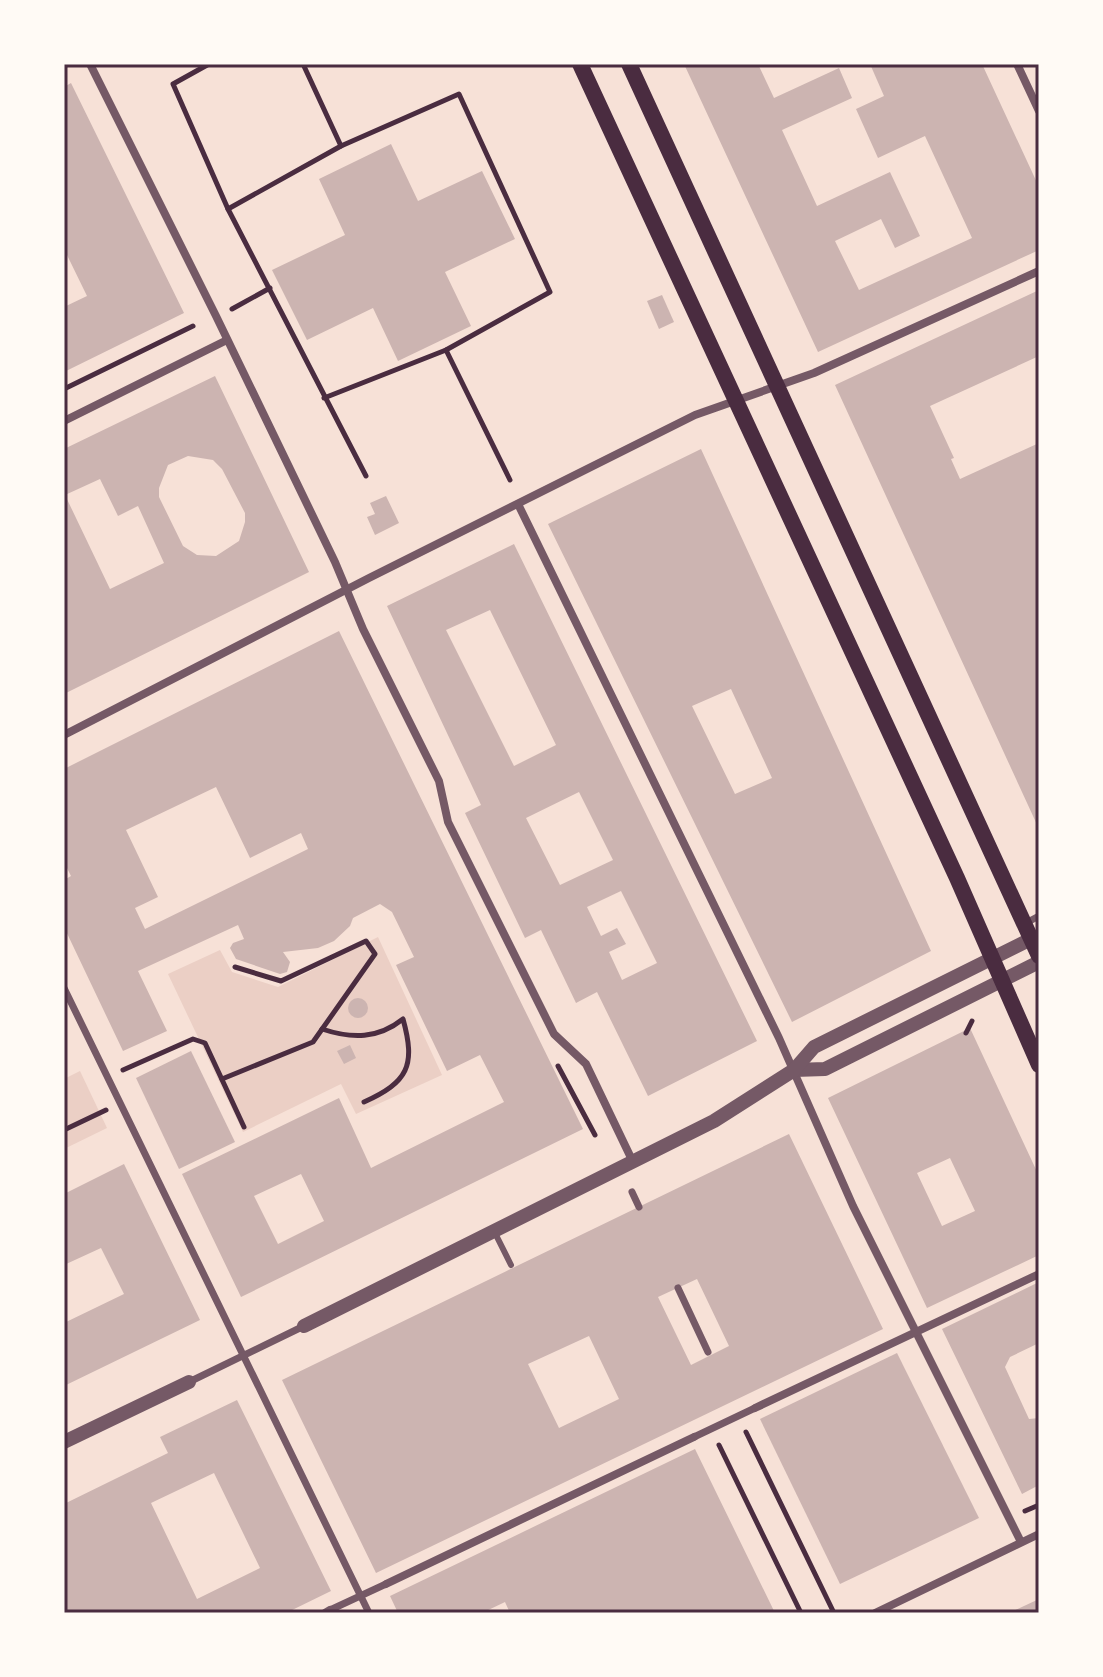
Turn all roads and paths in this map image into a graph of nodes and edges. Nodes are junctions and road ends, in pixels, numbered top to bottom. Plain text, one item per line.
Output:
1 (90, 64) edge
2 (209, 64) edge
3 (303, 64) edge
4 (580, 64) edge
5 (629, 64) edge
6 (1017, 64) edge
7 (1039, 111) edge
8 (341, 146) junction
9 (228, 209) junction
10 (1039, 271) edge
11 (270, 288) junction
12 (224, 313) dead end
13 (193, 326) dead end
14 (227, 340) junction
15 (446, 350) junction
16 (777, 387) junction
17 (64, 389) edge
18 (324, 398) junction
19 (736, 399) junction
20 (64, 421) edge
21 (366, 476) dead end
22 (510, 480) dead end
23 (518, 504) junction
24 (346, 590) junction
25 (64, 735) edge
26 (1031, 926) edge
27 (1039, 956) edge
28 (990, 959) junction
29 (1039, 962) edge
30 (235, 967) dead end
31 (1001, 981) junction
32 (64, 988) edge
33 (972, 1021) dead end
34 (322, 1029) junction
35 (966, 1033) dead end
36 (1039, 1065) edge
37 (794, 1070) junction
38 (108, 1077) junction
39 (222, 1079) junction
40 (120, 1102) junction
41 (364, 1102) dead end
42 (244, 1127) dead end
43 (64, 1130) edge
44 (633, 1162) junction
45 (632, 1192) dead end
46 (639, 1207) dead end
47 (494, 1231) junction
48 (511, 1265) dead end
49 (1039, 1274) edge
50 (678, 1288) dead end
51 (304, 1326) joint
52 (916, 1332) junction
53 (708, 1352) dead end
54 (244, 1356) junction
55 (189, 1382) joint
56 (755, 1408) joint
57 (738, 1416) junction
58 (712, 1429) junction
59 (694, 1437) joint
60 (64, 1442) edge
61 (1039, 1505) edge
62 (1020, 1514) dead end
63 (1039, 1534) edge
64 (1021, 1542) junction
65 (386, 1584) joint
66 (361, 1596) junction
67 (328, 1612) edge
68 (369, 1613) edge
69 (801, 1613) edge
70 (834, 1613) edge
71 (875, 1613) edge

1 - 14 street
2 - 9 path
3 - 8 path
4 - 19 main road
5 - 16 main road
6 - 7 street
8 - 9 path
8 - 15 path
9 - 11 path
10 - 16 street
11 - 12 path
11 - 18 path
13 - 17 path
14 - 20 street
14 - 24 street
15 - 18 path
15 - 22 path
16 - 19 street
16 - 26 main road
18 - 21 path
19 - 23 street
19 - 28 main road
23 - 24 street
23 - 37 street
24 - 25 street
24 - 44 street
26 - 27 main road
26 - 28 street
28 - 31 main road
28 - 37 street
29 - 31 street
30 - 34 path
31 - 36 main road
31 - 37 street
32 - 38 street
33 - 35 path
34 - 39 path
34 - 41 path
37 - 44 street
37 - 52 street
38 - 39 path
38 - 40 street
39 - 42 path
40 - 43 path
40 - 54 street
44 - 47 street
45 - 46 street
47 - 48 lane
47 - 51 street
49 - 52 street
50 - 53 street
51 - 54 street
52 - 56 street
52 - 64 street
54 - 55 street
54 - 66 street
55 - 60 street
56 - 57 street
57 - 58 street
57 - 70 path
58 - 59 street
58 - 69 path
59 - 65 street
61 - 62 path
63 - 64 street
64 - 71 street
65 - 66 street
66 - 67 street
66 - 68 street

